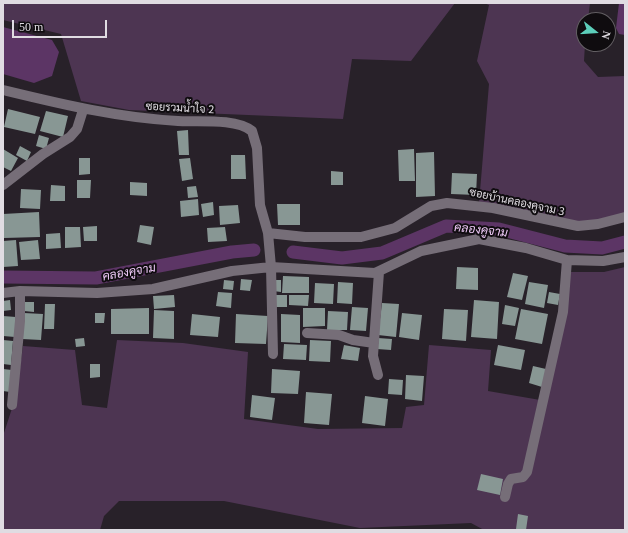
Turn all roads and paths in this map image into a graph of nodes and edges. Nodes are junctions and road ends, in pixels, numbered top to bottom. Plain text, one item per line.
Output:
1 (3, 90) edge
2 (83, 110) junction
3 (3, 185) edge
4 (625, 217) edge
5 (268, 233) junction
6 (625, 257) edge
7 (567, 260) junction
8 (271, 267) junction
9 (379, 272) junction
10 (20, 291) junction
11 (3, 293) edge
12 (307, 333) dead end
13 (374, 343) junction
14 (273, 354) dead end
15 (378, 375) dead end
16 (12, 405) dead end
17 (505, 497) dead end

1 - 2 street, ซอยรวมน้ำใจ 2
2 - 3 street
2 - 5 street, ซอยรวมน้ำใจ 2
4 - 5 street, ซอยบ้านคลองคูจาม 3
5 - 8 street, ซอยรวมน้ำใจ 2
6 - 7 street
7 - 9 street
7 - 17 street
8 - 9 street
8 - 10 street
8 - 14 street, ซอยรวมน้ำใจ 2
9 - 13 street
10 - 11 street
10 - 16 street
12 - 13 street
13 - 15 street

